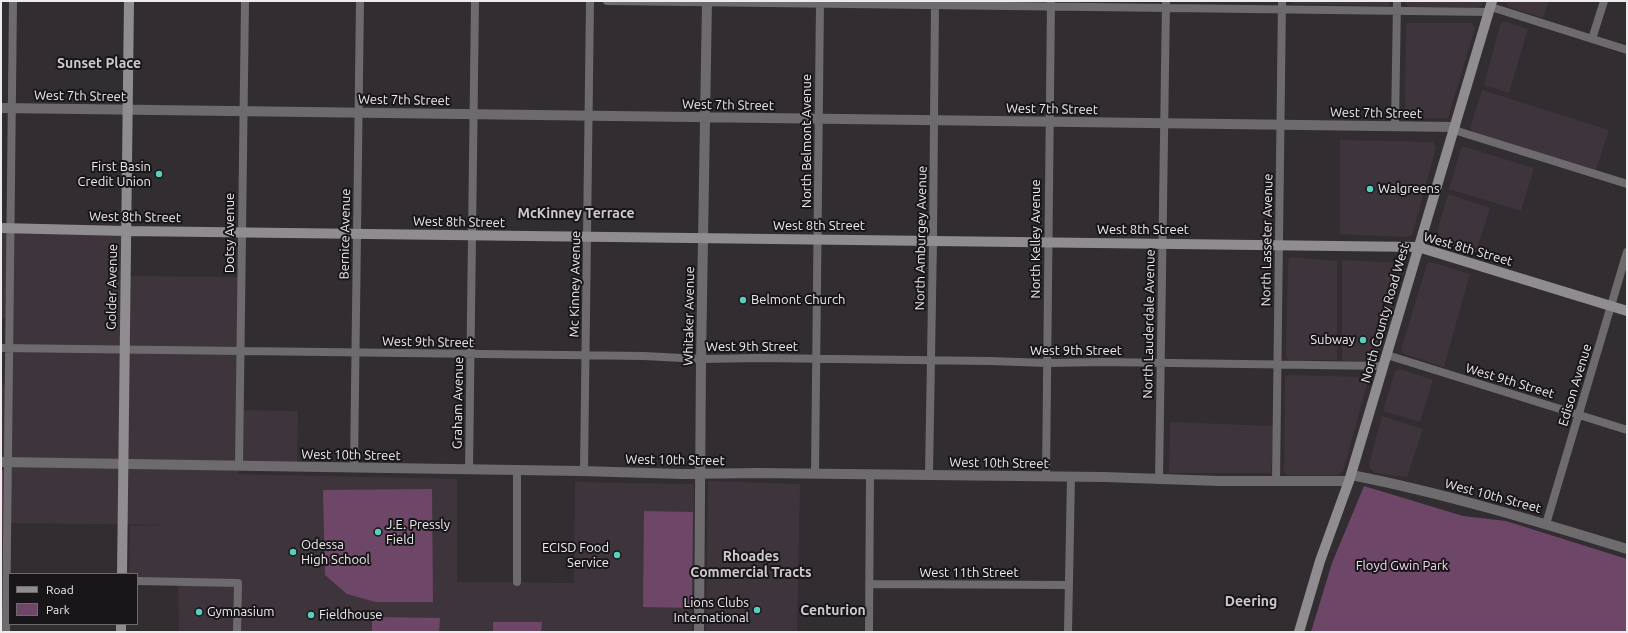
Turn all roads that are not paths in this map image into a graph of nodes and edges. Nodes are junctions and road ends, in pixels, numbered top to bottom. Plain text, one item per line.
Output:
1 (13, 1) edge
2 (129, 1) edge
3 (245, 1) edge
4 (360, 1) edge
5 (475, 1) edge
6 (590, 1) edge
7 (607, 1) edge
8 (1282, 1) edge
9 (1397, 1) edge
10 (1604, 1) edge
11 (707, 2) edge
12 (820, 2) edge
13 (935, 3) edge
14 (1050, 4) edge
15 (1166, 5) edge
16 (1491, 7) edge
17 (1281, 10) junction
18 (1397, 11) junction
19 (1592, 39) junction
20 (1627, 50) edge
21 (1, 108) edge
22 (12, 108) junction
23 (127, 110) junction
24 (243, 111) junction
25 (358, 113) junction
26 (474, 114) junction
27 (589, 116) junction
28 (705, 118) junction
29 (819, 119) junction
30 (934, 120) junction
31 (1049, 122) junction
32 (1165, 124) junction
33 (1280, 125) junction
34 (1395, 127) junction
35 (1454, 129) junction
36 (1627, 184) edge
37 (6, 228) edge
38 (126, 231) junction
39 (242, 232) junction
40 (356, 234) junction
41 (472, 235) junction
42 (588, 237) junction
43 (703, 238) junction
44 (819, 239) junction
45 (934, 241) junction
46 (1048, 242) junction
47 (1162, 243) junction
48 (1279, 246) junction
49 (1418, 247) junction
50 (1627, 252) edge
51 (1611, 306) junction
52 (1627, 311) edge
53 (5, 348) edge
54 (124, 350) junction
55 (240, 351) junction
56 (355, 353) junction
57 (470, 354) junction
58 (1387, 355) junction
59 (586, 356) junction
60 (701, 359) junction
61 (816, 359) junction
62 (931, 360) junction
63 (1048, 363) junction
64 (1161, 364) junction
65 (1277, 365) junction
66 (1383, 366) junction
67 (1579, 415) junction
68 (1627, 430) edge
69 (4, 462) edge
70 (123, 464) junction
71 (238, 466) junction
72 (354, 468) junction
73 (469, 470) junction
74 (517, 470) junction
75 (584, 471) junction
76 (700, 474) junction
77 (815, 474) junction
78 (870, 474) junction
79 (929, 475) junction
80 (1046, 477) junction
81 (1070, 477) junction
82 (1350, 478) junction
83 (1159, 480) junction
84 (1276, 480) junction
85 (1546, 524) junction
86 (1627, 549) edge
87 (122, 573) edge
88 (6, 578) edge
89 (138, 581) edge
90 (517, 582) dead end
91 (869, 584) junction
92 (1069, 586) junction
93 (6, 632) edge
94 (237, 632) edge
95 (699, 632) edge
96 (869, 632) edge
97 (1068, 632) edge
98 (1299, 632) edge

1 - 22 street
2 - 23 main road, Golder Avenue
3 - 24 street, Dotsy Avenue
4 - 25 street, Bernice Avenue
5 - 26 street, Graham Avenue
6 - 27 street, Mc Kinney Avenue
7 - 11 street
8 - 17 street, North Lasseter Avenue
9 - 18 street
10 - 19 street
11 - 12 street
11 - 28 street, Whitaker Avenue
12 - 13 street
12 - 29 street, North Belmont Avenue
13 - 14 street
13 - 30 street, North Amburgey Avenue
14 - 15 street
14 - 31 street, North Kelley Avenue
15 - 17 street
15 - 32 street, North Lauderdale Avenue
16 - 18 street
16 - 19 street
16 - 35 main road, North County Road West
17 - 18 street
17 - 33 street, North Lasseter Avenue
18 - 34 street
19 - 20 street
21 - 22 street, West 7th Street
22 - 23 street, West 7th Street
22 - 37 street
23 - 24 street, West 7th Street
23 - 38 main road, Golder Avenue
24 - 25 street, West 7th Street
24 - 39 street, Dotsy Avenue
25 - 26 street, West 7th Street
25 - 40 street, Bernice Avenue
26 - 27 street, West 7th Street
26 - 41 street, Graham Avenue
27 - 28 street, West 7th Street
27 - 42 street, Mc Kinney Avenue
28 - 29 street, West 7th Street
28 - 43 street, Whitaker Avenue
29 - 30 street, West 7th Street
29 - 44 street, North Belmont Avenue
30 - 31 street, West 7th Street
30 - 45 street, North Amburgey Avenue
31 - 32 street, West 7th Street
31 - 46 street, North Kelley Avenue
32 - 33 street, West 7th Street
32 - 47 street, North Lauderdale Avenue
33 - 34 street, West 7th Street
33 - 48 street, North Lasseter Avenue
34 - 35 street, West 7th Street
35 - 36 street, West 7th Street
35 - 49 main road, North County Road West
37 - 38 main road, West 8th Street
37 - 53 street
38 - 39 main road, West 8th Street
38 - 54 main road, Golder Avenue
39 - 40 main road, West 8th Street
39 - 55 street, Dotsy Avenue
40 - 41 main road, West 8th Street
40 - 56 street, Bernice Avenue
41 - 42 main road, West 8th Street
41 - 57 street, Graham Avenue
42 - 43 main road, West 8th Street
42 - 59 street, Mc Kinney Avenue
43 - 44 main road, West 8th Street
43 - 60 street, Whitaker Avenue
44 - 45 main road, West 8th Street
44 - 61 street, North Belmont Avenue
45 - 46 main road, West 8th Street
45 - 62 street, North Amburgey Avenue
46 - 47 main road, West 8th Street
46 - 63 street, North Kelley Avenue
47 - 48 main road, West 8th Street
47 - 64 street, North Lauderdale Avenue
48 - 49 main road, West 8th Street
48 - 65 street, North Lasseter Avenue
49 - 51 main road, West 8th Street
49 - 58 main road, North County Road West
50 - 51 street, Edison Avenue
51 - 52 main road, West 8th Street
51 - 67 street, Edison Avenue
53 - 54 street, West 9th Street
53 - 69 street
54 - 55 street, West 9th Street
54 - 70 main road, Golder Avenue
55 - 56 street, West 9th Street
55 - 71 street, Dotsy Avenue
56 - 57 street, West 9th Street
56 - 72 street, Bernice Avenue
57 - 59 street, West 9th Street
57 - 73 street, Graham Avenue
58 - 66 main road, North County Road West
58 - 67 street, West 9th Street
59 - 60 street, West 9th Street
59 - 75 street, Mc Kinney Avenue
60 - 61 street, West 9th Street
60 - 76 street, Whitaker Avenue
61 - 62 street, West 9th Street
61 - 77 street, North Belmont Avenue
62 - 63 street, West 9th Street
62 - 79 street, North Amburgey Avenue
63 - 64 street, West 9th Street
63 - 80 street, North Kelley Avenue
64 - 65 street, West 9th Street
64 - 83 street, North Lauderdale Avenue
65 - 66 street, West 9th Street
65 - 84 street, North Lasseter Avenue
66 - 82 main road, North County Road West
67 - 68 street, West 9th Street
67 - 85 street, Edison Avenue
69 - 70 street, West 10th Street
69 - 88 street
70 - 71 street, West 10th Street
70 - 87 main road, Golder Avenue
71 - 72 street, West 10th Street
72 - 73 street, West 10th Street
73 - 74 street, West 10th Street
74 - 75 street, West 10th Street
74 - 90 street
75 - 76 street, West 10th Street
76 - 77 street, West 10th Street
76 - 95 street, Whitaker Avenue
77 - 78 street, West 10th Street
78 - 79 street, West 10th Street
78 - 91 street
79 - 80 street, West 10th Street
80 - 81 street, West 10th Street
81 - 83 street, West 10th Street
81 - 92 street
82 - 84 street, West 10th Street
82 - 85 street, West 10th Street
82 - 98 main road, North County Road West
83 - 84 street, West 10th Street
85 - 86 street, West 10th Street
88 - 93 street
89 - 94 street
91 - 92 street, West 11th Street
91 - 96 street
92 - 97 street

